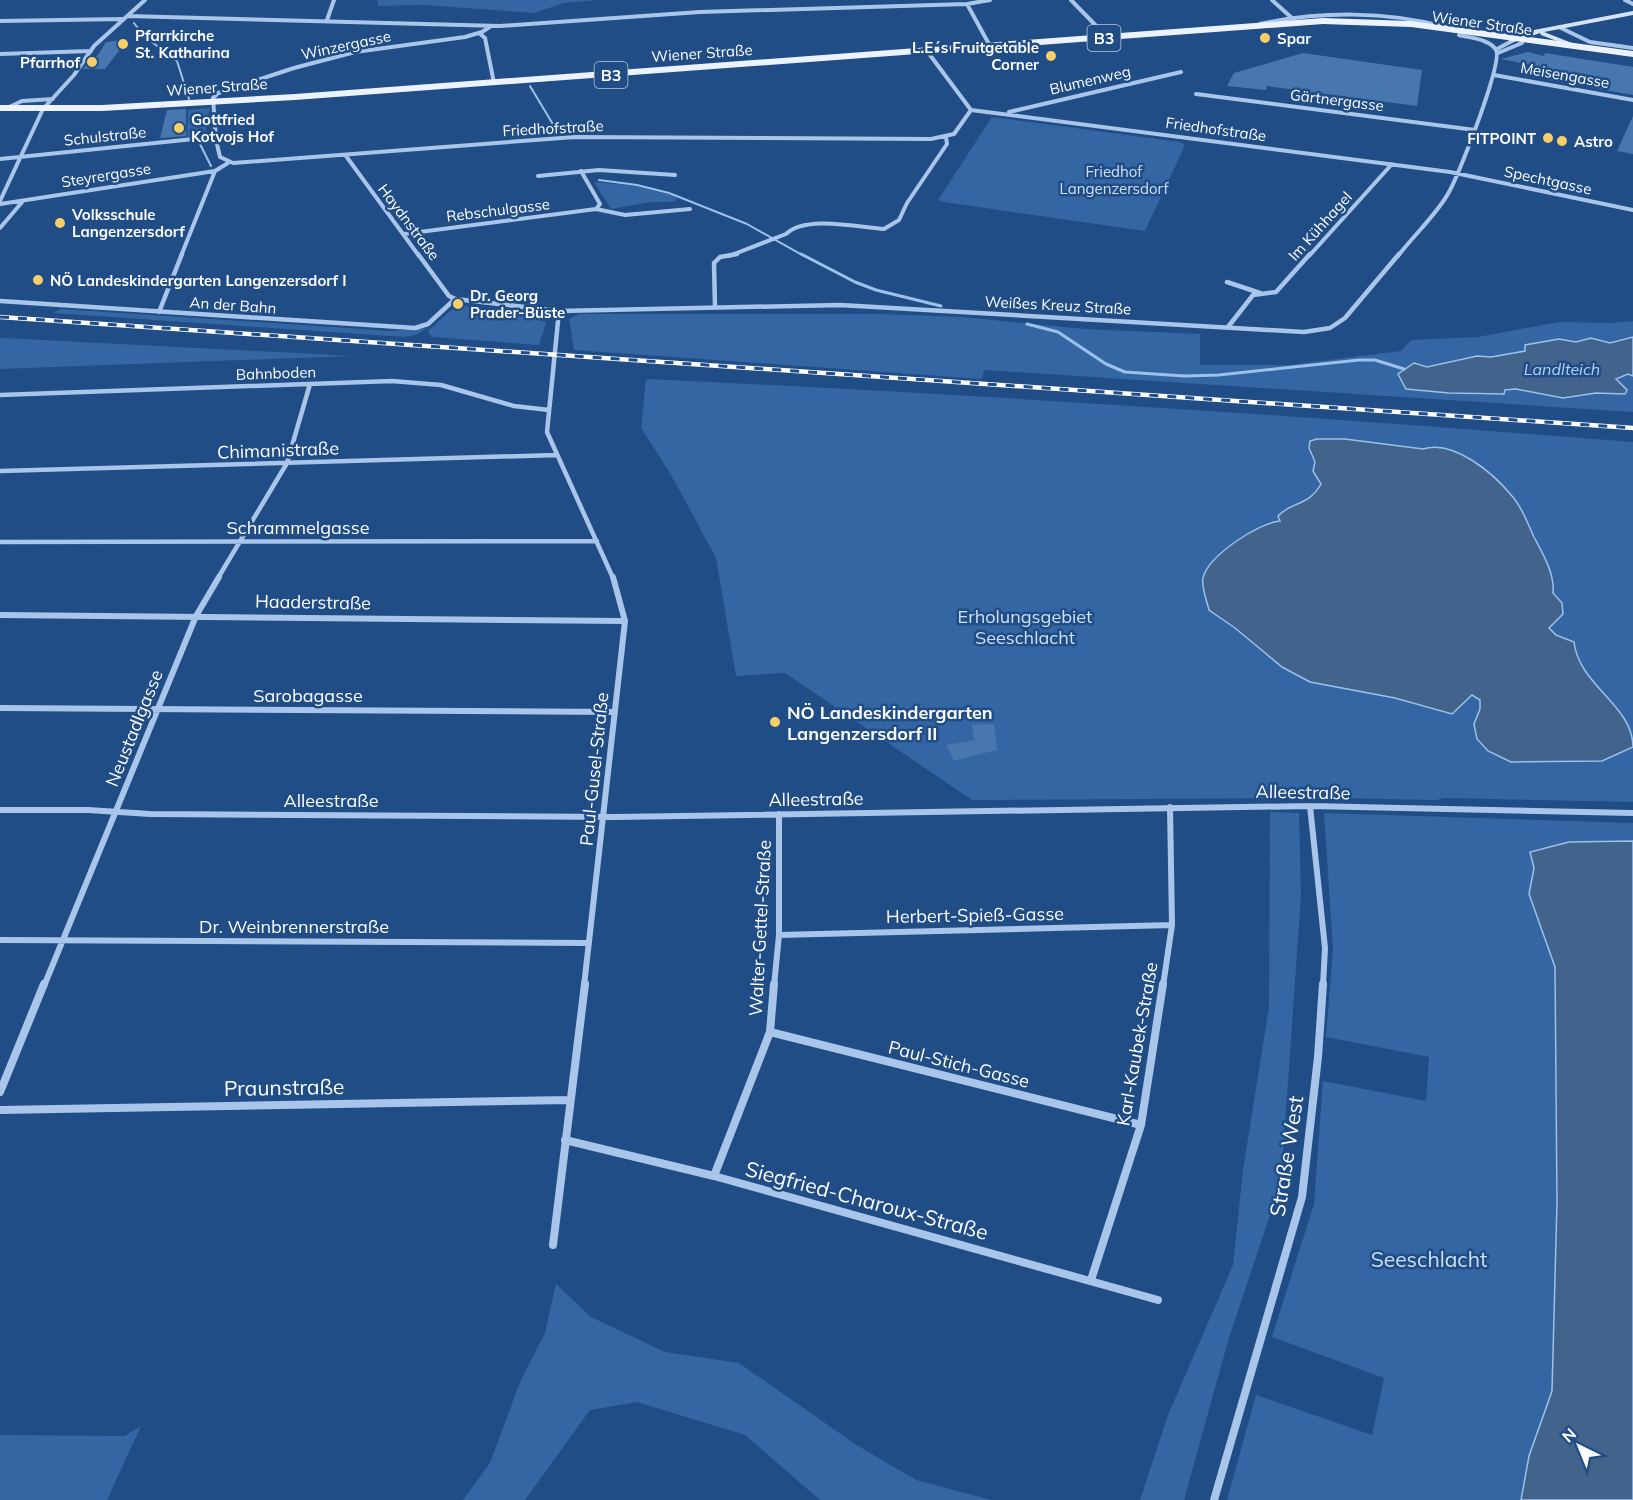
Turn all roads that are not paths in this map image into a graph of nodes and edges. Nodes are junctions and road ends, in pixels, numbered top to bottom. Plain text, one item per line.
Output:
1 (145, 0) edge
2 (334, 0) edge
3 (990, 0) edge
4 (1071, 0) edge
5 (1272, 0) edge
6 (1626, 0) edge
7 (967, 4) junction
8 (1633, 4) edge
9 (1633, 13) edge
10 (126, 17) junction
11 (1293, 19) junction
12 (327, 20) junction
13 (0, 21) edge
14 (491, 26) junction
15 (1255, 26) junction
16 (1555, 28) junction
17 (1456, 32) junction
18 (479, 33) junction
19 (1544, 34) junction
20 (1108, 38) junction
21 (1520, 41) junction
22 (990, 46) junction
23 (1577, 46) junction
24 (1633, 48) edge
25 (91, 51) junction
26 (927, 51) junction
27 (1497, 51) junction
28 (0, 54) edge
29 (1633, 54) edge
30 (1633, 58) edge
31 (1181, 72) dead end
32 (1494, 75) junction
33 (494, 83) junction
34 (1196, 94) dead end
35 (53, 98) junction
36 (1633, 100) edge
37 (214, 102) junction
38 (3, 108) edge
39 (43, 109) junction
40 (971, 110) junction
41 (1006, 113) junction
42 (1475, 129) junction
43 (213, 137) junction
44 (946, 137) junction
45 (346, 156) junction
46 (21, 157) junction
47 (0, 159) edge
48 (228, 163) junction
49 (1392, 164) junction
50 (215, 171) junction
51 (581, 171) junction
52 (1458, 173) junction
53 (675, 174) dead end
54 (538, 176) dead end
55 (23, 201) junction
56 (0, 203) edge
57 (690, 208) dead end
58 (596, 209) junction
59 (1633, 210) edge
60 (803, 218) dead end
61 (809, 223) junction
62 (0, 228) edge
63 (404, 234) junction
64 (1227, 282) dead end
65 (1260, 293) junction
66 (455, 299) junction
67 (0, 302) edge
68 (715, 307) junction
69 (559, 311) junction
70 (159, 312) junction
71 (1228, 327) junction
72 (310, 384) junction
73 (0, 395) edge
74 (549, 410) junction
75 (557, 455) junction
76 (287, 464) junction
77 (0, 471) edge
78 (597, 541) junction
79 (0, 542) edge
80 (238, 542) junction
81 (0, 615) edge
82 (196, 616) junction
83 (625, 621) junction
84 (0, 708) edge
85 (158, 709) junction
86 (615, 712) junction
87 (1310, 806) junction
88 (1170, 807) junction
89 (0, 810) edge
90 (116, 812) junction
91 (1633, 813) edge
92 (779, 814) junction
93 (604, 817) junction
94 (1172, 925) junction
95 (779, 934) junction
96 (63, 939) junction
97 (0, 940) edge
98 (588, 943) junction
99 (770, 1032) junction
100 (0, 1092) edge
101 (569, 1100) junction
102 (0, 1110) edge
103 (1141, 1125) junction
104 (565, 1140) junction
105 (714, 1176) junction
106 (553, 1245) dead end
107 (1091, 1280) junction
108 (1158, 1300) dead end
109 (1214, 1500) edge

1 - 10 street
2 - 12 street
3 - 7 street
4 - 20 street
5 - 11 street
6 - 8 street
7 - 14 street
7 - 22 street
9 - 16 main road
10 - 12 street
10 - 13 street
10 - 25 street
11 - 15 street, Wiener Straße
11 - 17 street, Wiener Straße
12 - 14 street
14 - 18 street, Winzergasse
15 - 17 main road, Wiener Straße / B3
15 - 20 main road, Wiener Straße / B3
16 - 19 main road
16 - 21 main road
16 - 24 street, Wiener Straße
17 - 21 main road, Wiener Straße / B3
17 - 27 street
18 - 33 street
18 - 37 street, Winzergasse
19 - 21 main road
19 - 23 main road
20 - 22 main road, Wiener Straße / B3
21 - 23 main road, Wiener Straße / B3
21 - 27 street
21 - 27 street
21 - 30 main road, Wiener Straße / B3
22 - 26 main road, Wiener Straße / B3
23 - 29 main road, Wiener Straße / B3
25 - 28 street
25 - 35 street
26 - 33 main road, Wiener Straße / B3
26 - 40 street
27 - 32 street, Weißes Kreuz Straße
31 - 41 street, Blumenweg
32 - 36 street, Meisengasse
32 - 42 street, Weißes Kreuz Straße
33 - 37 main road, Wiener Straße / B3
34 - 42 street, Gärtnergasse
35 - 38 street, Wiener Straße
35 - 39 street
37 - 39 main road, Wiener Straße / B3
37 - 43 street
38 - 39 main road, Wiener Straße / B3
39 - 46 street
40 - 41 street, Friedhofstraße
40 - 44 street
41 - 49 street, Friedhofstraße
42 - 52 street, Weißes Kreuz Straße
43 - 46 street, Schulstraße
43 - 48 street
44 - 45 street, Friedhofstraße
44 - 61 street
45 - 48 street, Friedhofstraße
45 - 63 street, Haydnstraße
46 - 47 street, Schulstraße
46 - 56 street
48 - 50 street
49 - 52 street, Friedhofstraße
49 - 65 street, Im Kühhagel
50 - 55 street, Steyrergasse
50 - 70 street
51 - 53 street, Rebschulgasse
51 - 54 street, Rebschulgasse
51 - 58 street
52 - 59 street, Spechtgasse
52 - 71 street, Weißes Kreuz Straße
55 - 56 street, Steyrergasse
55 - 62 street
57 - 58 street, Rebschulgasse
58 - 63 street, Rebschulgasse
60 - 61 street
61 - 68 street
63 - 66 street, Haydnstraße
64 - 65 street
65 - 71 street, Im Kühhagel
66 - 69 street, Weißes Kreuz Straße
66 - 70 street, An der Bahn
67 - 70 street, An der Bahn
68 - 69 street, Weißes Kreuz Straße
68 - 71 street, Weißes Kreuz Straße
69 - 74 street, Paul-Gusel-Straße
72 - 73 street, Bahnboden
72 - 74 street, Bahnboden
72 - 76 street, Neustadlgasse
74 - 75 street, Paul-Gusel-Straße
75 - 76 street, Chimanistraße
75 - 78 street, Paul-Gusel-Straße
76 - 77 street, Chimanistraße
76 - 80 street, Neustadlgasse
78 - 80 street, Schrammelgasse
78 - 83 street, Paul-Gusel-Straße
79 - 80 street, Schrammelgasse
80 - 82 street, Neustadlgasse
81 - 82 street, Haaderstraße
82 - 83 street, Haaderstraße
82 - 85 street, Neustadlgasse
83 - 86 street, Paul-Gusel-Straße
84 - 85 street, Sarobagasse
85 - 86 street, Sarobagasse
85 - 90 street, Neustadlgasse
86 - 93 street, Paul-Gusel-Straße
87 - 88 street, Alleestraße
87 - 91 street, Alleestraße
87 - 109 street, Straße West
88 - 92 street, Alleestraße
88 - 94 street, Karl-Kaubek-Straße
89 - 90 street, Alleestraße
90 - 93 street, Alleestraße
90 - 96 street, Neustadlgasse
92 - 93 street, Alleestraße
92 - 95 street, Walter-Gettel-Straße
93 - 98 street, Paul-Gusel-Straße
94 - 95 street, Herbert-Spieß-Gasse
94 - 103 street, Karl-Kaubek-Straße
95 - 99 street, Walter-Gettel-Straße
96 - 97 street, Dr. Weinbrennerstraße
96 - 98 street, Dr. Weinbrennerstraße
96 - 100 street, Neustadlgasse
98 - 101 street, Paul-Gusel-Straße
99 - 103 street, Paul-Stich-Gasse
99 - 105 street, Walter-Gettel-Straße
101 - 102 street, Praunstraße
101 - 104 street, Paul-Gusel-Straße
103 - 107 street, Karl-Kaubek-Straße
104 - 105 street, Siegfried-Charoux-Straße
104 - 106 street, Paul-Gusel-Straße
105 - 107 street, Siegfried-Charoux-Straße
107 - 108 street, Siegfried-Charoux-Straße

